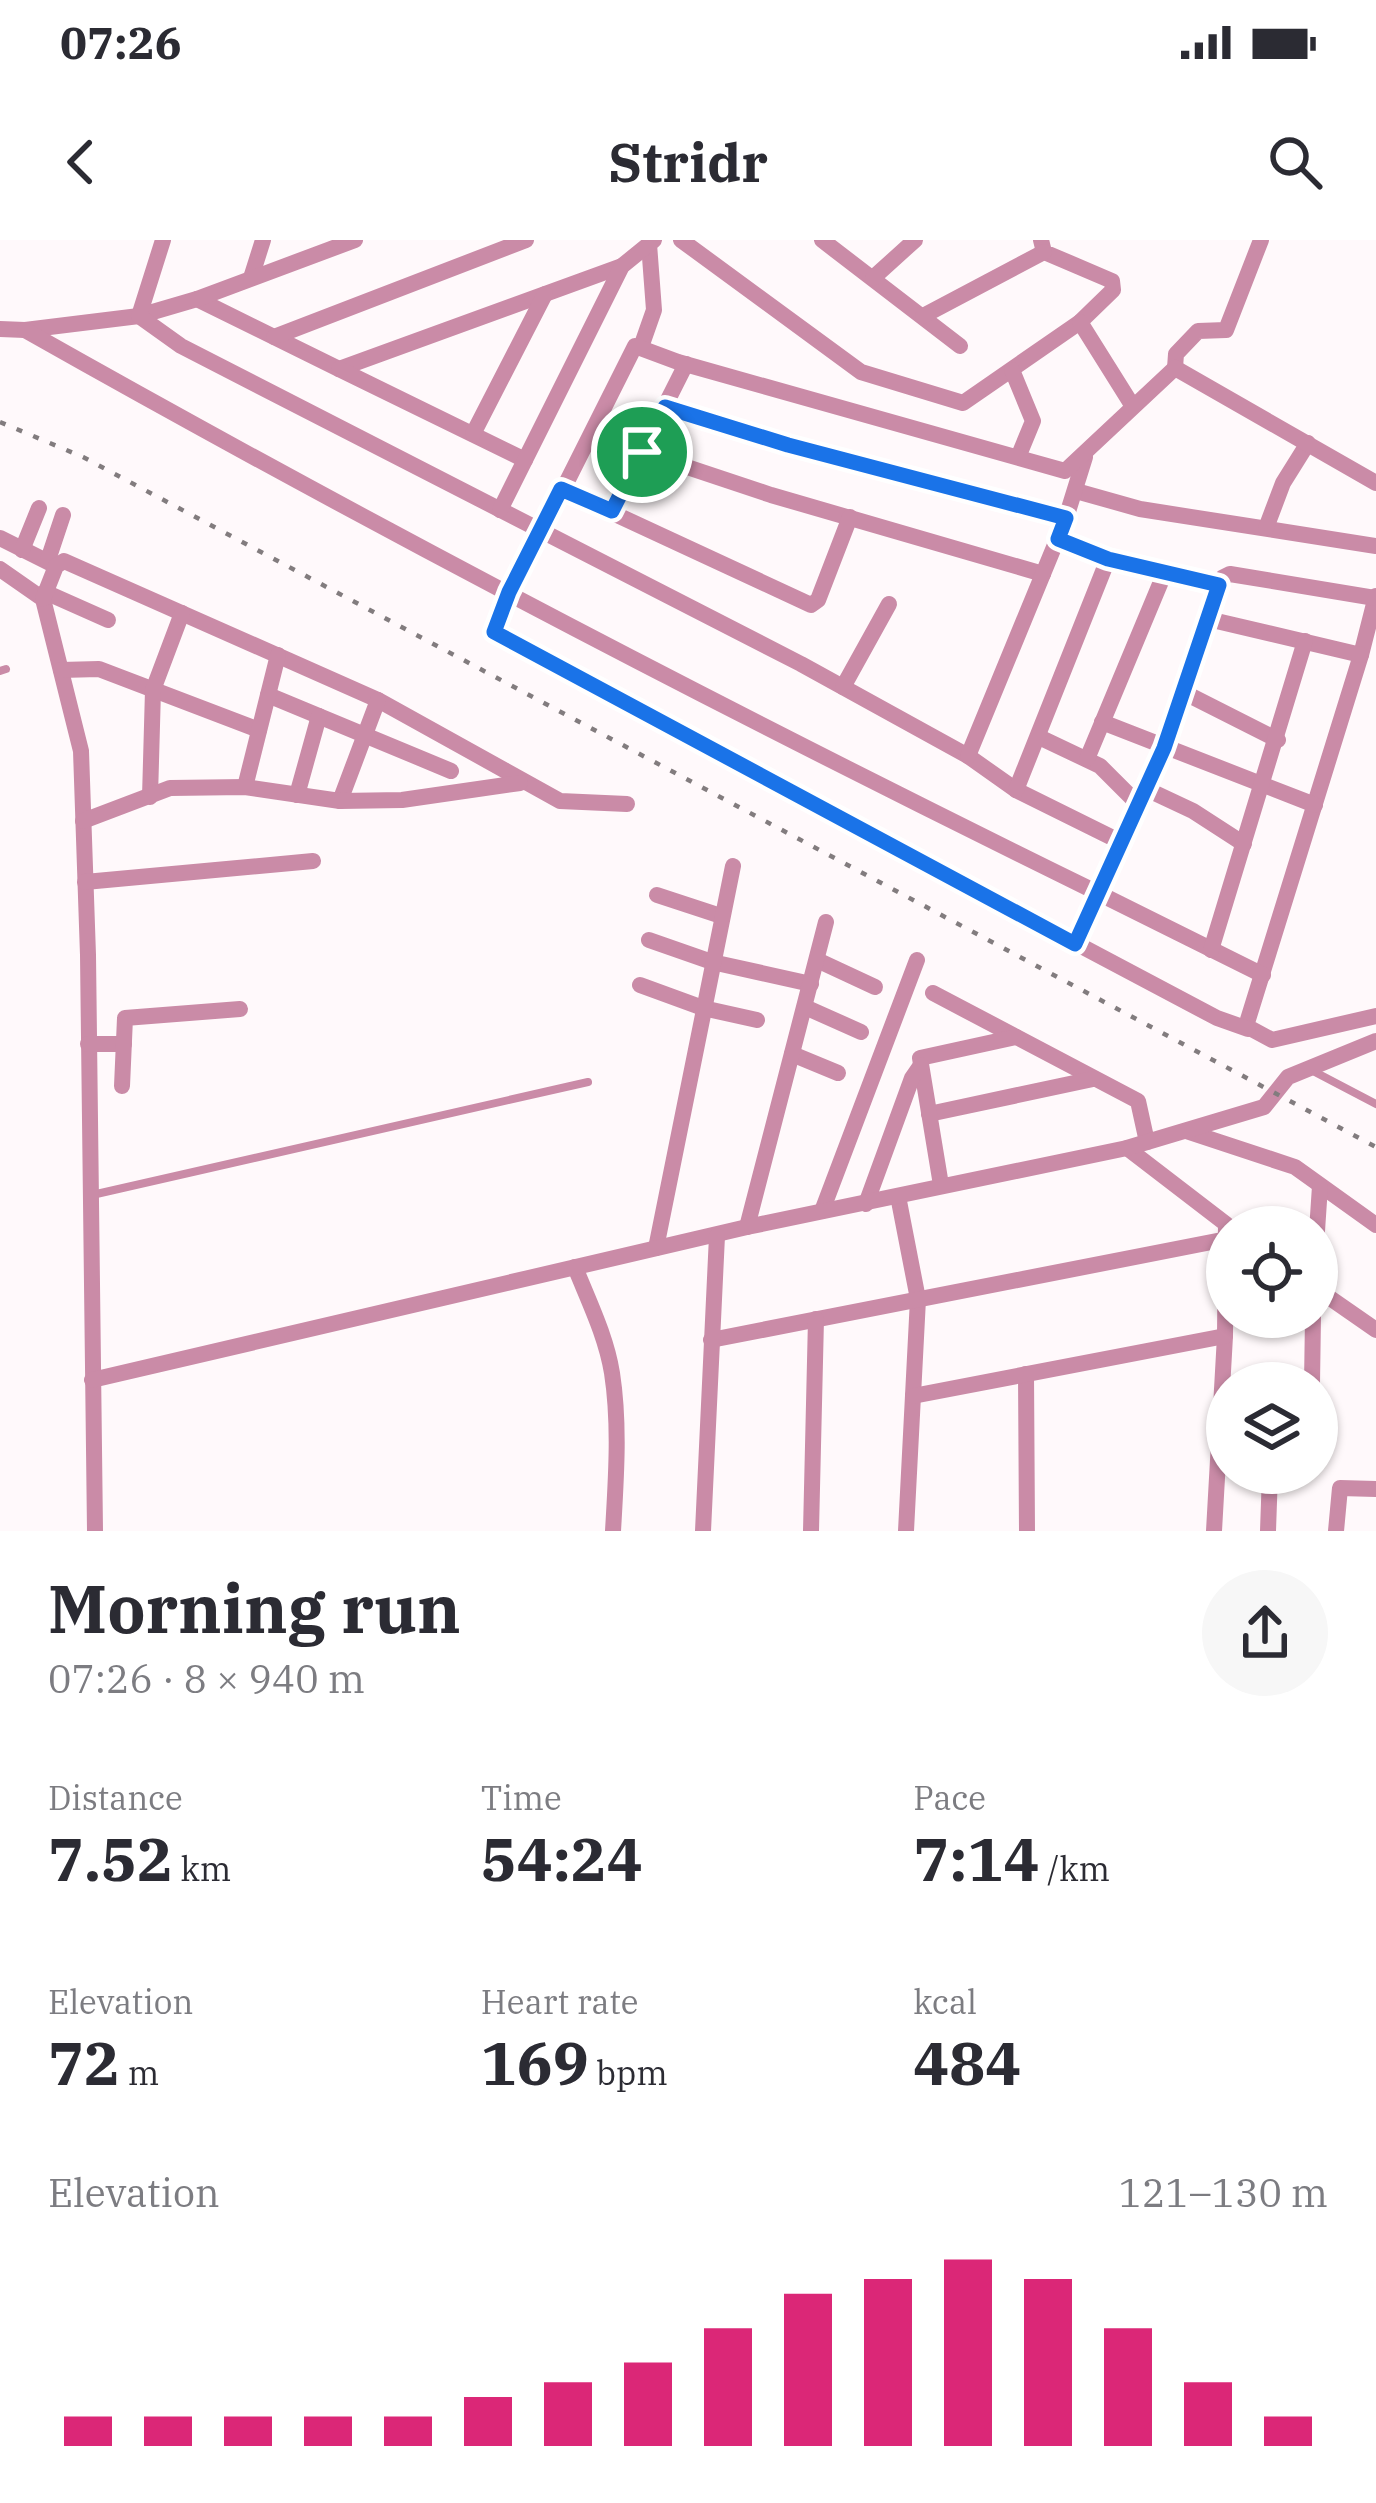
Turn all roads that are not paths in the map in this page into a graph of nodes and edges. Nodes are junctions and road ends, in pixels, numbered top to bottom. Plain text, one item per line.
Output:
1 (163, 240) edge
2 (263, 240) edge
3 (355, 240) edge
4 (526, 240) edge
5 (681, 240) edge
6 (822, 240) edge
7 (915, 240) edge
8 (1261, 240) edge
9 (652, 242) edge
10 (1042, 246) edge
11 (622, 266) junction
12 (251, 278) junction
13 (872, 278) junction
14 (545, 294) junction
15 (197, 299) junction
16 (140, 316) junction
17 (923, 316) junction
18 (1080, 322) junction
19 (0, 328) edge
20 (26, 329) junction
21 (274, 337) junction
22 (960, 346) dead end
23 (640, 347) junction
24 (686, 364) junction
25 (339, 368) junction
26 (1175, 368) junction
27 (1012, 370) junction
28 (1132, 405) junction
29 (665, 407) junction
30 (472, 434) junction
31 (1308, 443) junction
32 (642, 452) junction
33 (1019, 455) junction
34 (1085, 456) junction
35 (525, 460) junction
36 (1376, 483) edge
37 (561, 489) junction
38 (1076, 491) junction
39 (39, 508) dead end
40 (500, 510) junction
41 (612, 511) junction
42 (63, 514) dead end
43 (850, 517) junction
44 (1066, 518) junction
45 (1266, 528) junction
46 (540, 531) junction
47 (0, 538) edge
48 (1058, 539) junction
49 (1376, 546) edge
50 (22, 550) junction
51 (1108, 559) junction
52 (52, 563) junction
53 (0, 569) edge
54 (1165, 572) junction
55 (1043, 574) junction
56 (1219, 585) junction
57 (509, 592) junction
58 (44, 596) junction
59 (1376, 597) edge
60 (889, 604) dead end
61 (182, 613) junction
62 (1208, 619) junction
63 (108, 620) dead end
64 (1305, 641) junction
65 (278, 655) junction
66 (1361, 655) junction
67 (61, 670) junction
68 (843, 688) junction
69 (153, 690) junction
70 (1185, 693) junction
71 (268, 695) junction
72 (378, 700) junction
73 (319, 716) junction
74 (1102, 722) junction
75 (259, 730) junction
76 (364, 735) junction
77 (1039, 737) junction
78 (1278, 740) junction
79 (1164, 748) junction
80 (968, 756) junction
81 (1087, 759) junction
82 (451, 771) dead end
83 (521, 782) junction
84 (1263, 785) junction
85 (245, 787) junction
86 (1016, 790) junction
87 (297, 795) junction
88 (1141, 796) junction
89 (150, 797) junction
90 (340, 801) junction
91 (627, 804) dead end
92 (1315, 805) junction
93 (83, 821) junction
94 (1121, 842) junction
95 (1244, 844) junction
96 (313, 861) dead end
97 (733, 866) dead end
98 (85, 882) junction
99 (1097, 893) junction
100 (657, 895) dead end
101 (721, 916) junction
102 (826, 922) dead end
103 (649, 940) dead end
104 (1075, 944) junction
105 (1211, 950) junction
106 (817, 960) junction
107 (917, 960) dead end
108 (712, 962) junction
109 (1263, 975) junction
110 (811, 984) junction
111 (640, 985) dead end
112 (874, 987) dead end
113 (933, 993) dead end
114 (805, 1007) junction
115 (703, 1008) junction
116 (240, 1009) dead end
117 (1376, 1016) edge
118 (757, 1020) dead end
119 (1248, 1029) junction
120 (861, 1032) dead end
121 (1017, 1036) junction
122 (1376, 1041) edge
123 (88, 1044) junction
124 (124, 1044) junction
125 (792, 1054) junction
126 (921, 1065) junction
127 (1307, 1068) junction
128 (838, 1073) dead end
129 (1094, 1079) junction
130 (588, 1082) dead end
131 (122, 1086) dead end
132 (1376, 1104) edge
133 (929, 1114) junction
134 (1185, 1131) junction
135 (1147, 1142) junction
136 (1127, 1148) junction
137 (941, 1185) junction
138 (1320, 1186) junction
139 (88, 1196) junction
140 (898, 1196) junction
141 (866, 1204) junction
142 (1319, 1206) edge
143 (1206, 1209) edge
144 (822, 1211) junction
145 (1376, 1225) edge
146 (747, 1227) junction
147 (717, 1236) junction
148 (1206, 1243) edge
149 (656, 1248) junction
150 (575, 1267) junction
151 (918, 1299) junction
152 (1338, 1304) edge
153 (816, 1319) junction
154 (1376, 1330) edge
155 (1215, 1338) edge
156 (1225, 1338) edge
157 (711, 1340) junction
158 (1026, 1374) junction
159 (92, 1380) junction
160 (913, 1396) junction
161 (1376, 1489) edge
162 (1269, 1494) edge
163 (95, 1531) edge
164 (613, 1531) edge
165 (703, 1531) edge
166 (812, 1531) edge
167 (906, 1531) edge
168 (1027, 1531) edge
169 (1214, 1531) edge
170 (1268, 1531) edge
171 (1336, 1531) edge

1 - 16 street
2 - 12 street
3 - 12 street
4 - 21 street
5 - 27 street
6 - 13 street
7 - 13 street
8 - 26 street
9 - 11 street
9 - 23 street
10 - 17 street
10 - 18 street
11 - 14 street
11 - 35 street
12 - 15 street
13 - 17 street
14 - 25 street
14 - 30 street
15 - 16 street
15 - 21 street
16 - 20 street
16 - 40 street
17 - 22 street
18 - 27 street
18 - 28 street
19 - 20 street
20 - 57 street
21 - 25 street
23 - 24 street
23 - 37 street
24 - 29 street
24 - 33 street
25 - 30 street
26 - 28 street
26 - 31 street
27 - 33 street
28 - 34 street
29 - 32 street
29 - 44 street
30 - 35 street
31 - 36 street
31 - 45 street
32 - 41 street
32 - 43 street
33 - 34 street
34 - 38 street
35 - 40 street
37 - 41 street
37 - 46 street
38 - 44 street
38 - 45 street
39 - 50 street
40 - 46 street
41 - 43 street
42 - 52 street
43 - 55 street
44 - 48 street
45 - 49 street
46 - 57 street
46 - 68 street
47 - 50 street
48 - 51 street
48 - 55 street
50 - 52 street
51 - 54 street
51 - 77 street
52 - 58 street
52 - 61 street
53 - 58 street
54 - 56 street
54 - 74 street
55 - 80 street
56 - 59 street
56 - 62 street
57 - 99 street
57 - 104 street
58 - 63 street
58 - 67 street
59 - 66 street
60 - 68 street
61 - 65 street
61 - 69 street
62 - 64 street
62 - 70 street
64 - 66 street
64 - 78 street
65 - 71 street
65 - 72 street
66 - 92 street
67 - 69 street
67 - 93 street
68 - 80 street
69 - 75 street
69 - 89 street
70 - 78 street
70 - 79 street
71 - 73 street
71 - 75 street
72 - 76 street
72 - 83 street
73 - 76 street
73 - 87 street
74 - 79 street
74 - 81 street
75 - 85 street
76 - 82 street
76 - 90 street
77 - 81 street
77 - 86 street
78 - 84 street
79 - 84 street
79 - 88 street
80 - 86 street
81 - 88 street
83 - 90 street
83 - 91 street
84 - 92 street
84 - 95 street
85 - 87 street
85 - 89 street
86 - 94 street
87 - 90 street
88 - 94 street
88 - 95 street
89 - 93 street
92 - 109 street
93 - 98 street
94 - 99 street
95 - 105 street
96 - 98 street
97 - 101 street
98 - 123 street
99 - 104 street
99 - 105 street
100 - 101 street
101 - 108 street
102 - 106 street
103 - 108 street
104 - 119 street
105 - 109 street
106 - 110 street
106 - 112 street
107 - 144 street
108 - 110 street
108 - 115 street
109 - 119 street
110 - 114 street
111 - 115 street
113 - 121 street
114 - 120 street
114 - 125 street
115 - 118 street
115 - 149 street
116 - 124 street
117 - 119 street
121 - 126 street
121 - 129 street
122 - 127 street
123 - 124 street
123 - 139 street
124 - 131 street
125 - 128 street
125 - 146 street
126 - 133 street
126 - 141 street
127 - 132 lane
127 - 134 street
129 - 133 street
129 - 135 street
130 - 139 lane
133 - 137 street
134 - 135 street
134 - 138 street
135 - 136 street
136 - 137 street
136 - 143 street
137 - 140 street
138 - 142 street
138 - 145 street
139 - 159 street
140 - 141 street
140 - 151 street
141 - 144 street
144 - 146 street
146 - 147 street
147 - 149 street
147 - 157 street
148 - 151 street
149 - 150 street
150 - 159 street
150 - 164 street
151 - 153 street
151 - 160 street
152 - 154 street
153 - 157 street
153 - 166 street
155 - 158 street
156 - 169 street
157 - 165 street
158 - 160 street
158 - 168 street
159 - 163 street
160 - 167 street
161 - 171 street
162 - 170 street

